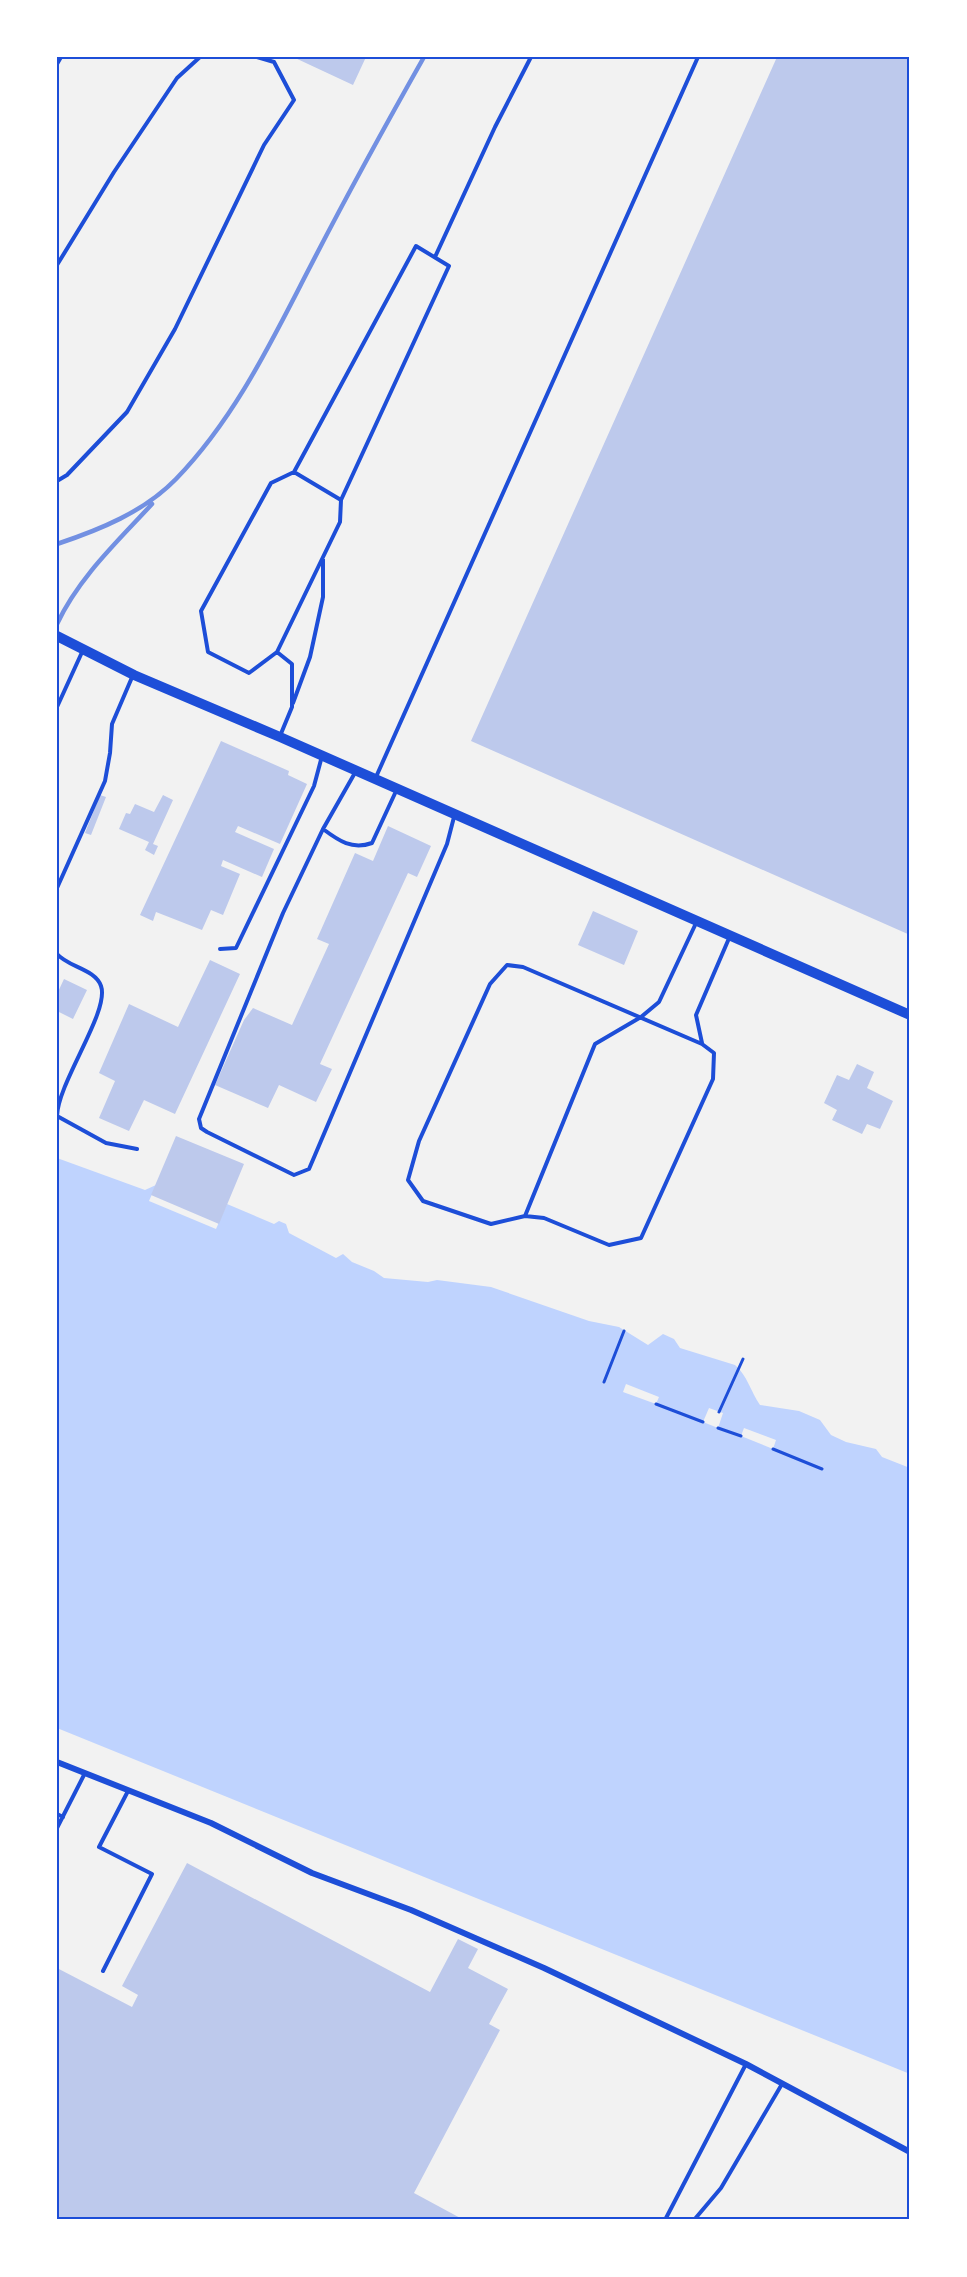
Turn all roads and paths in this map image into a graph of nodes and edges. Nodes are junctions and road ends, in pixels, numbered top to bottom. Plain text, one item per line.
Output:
1 (61, 57) edge
2 (200, 57) edge
3 (257, 57) edge
4 (531, 57) edge
5 (698, 57) edge
6 (57, 64) edge
7 (435, 257) junction
8 (57, 265) edge
9 (294, 472) junction
10 (57, 481) edge
11 (341, 500) junction
12 (323, 558) junction
13 (57, 636) edge
14 (84, 650) junction
15 (277, 652) junction
16 (134, 675) junction
17 (57, 707) edge
18 (292, 707) junction
19 (280, 737) junction
20 (323, 756) junction
21 (357, 771) junction
22 (375, 779) junction
23 (398, 789) junction
24 (455, 814) junction
25 (323, 829) junction
26 (57, 888) edge
27 (697, 921) junction
28 (730, 936) junction
29 (219, 949) dead end
30 (57, 954) edge
31 (910, 1015) edge
32 (640, 1017) junction
33 (702, 1044) junction
34 (137, 1149) dead end
35 (525, 1216) junction
36 (624, 1331) dead end
37 (743, 1359) dead end
38 (604, 1382) dead end
39 (656, 1404) dead end
40 (719, 1412) dead end
41 (703, 1422) dead end
42 (718, 1428) dead end
43 (741, 1436) dead end
44 (773, 1449) dead end
45 (822, 1469) dead end
46 (57, 1762) edge
47 (85, 1773) junction
48 (129, 1790) junction
49 (57, 1814) edge
50 (63, 1817) junction
51 (57, 1828) edge
52 (103, 1971) dead end
53 (746, 2064) junction
54 (782, 2084) junction
55 (910, 2152) edge
56 (665, 2220) edge
57 (694, 2220) edge

1 - 6 lane
2 - 8 lane
3 - 10 lane
4 - 7 lane
5 - 22 lane
7 - 9 lane
7 - 11 lane
9 - 11 lane
9 - 15 lane
11 - 12 lane
12 - 15 lane
12 - 18 lane
13 - 14 main road
14 - 16 main road
14 - 17 lane
15 - 18 lane
16 - 19 main road
16 - 26 lane
18 - 19 lane
19 - 20 main road
20 - 21 main road
20 - 29 lane
21 - 22 main road
21 - 25 lane
22 - 23 main road
23 - 24 main road
23 - 25 lane
24 - 25 lane
24 - 27 main road
27 - 28 main road
27 - 32 lane
28 - 31 main road
28 - 33 lane
30 - 34 lane
32 - 33 lane
32 - 35 lane
32 - 35 lane
33 - 35 lane
36 - 38 path
37 - 40 path
39 - 41 path
42 - 43 path
44 - 45 path
46 - 47 street
47 - 48 street
47 - 50 lane
48 - 52 lane
48 - 53 street
49 - 50 lane
50 - 51 lane
53 - 54 street
53 - 56 lane
54 - 55 street
54 - 57 lane

